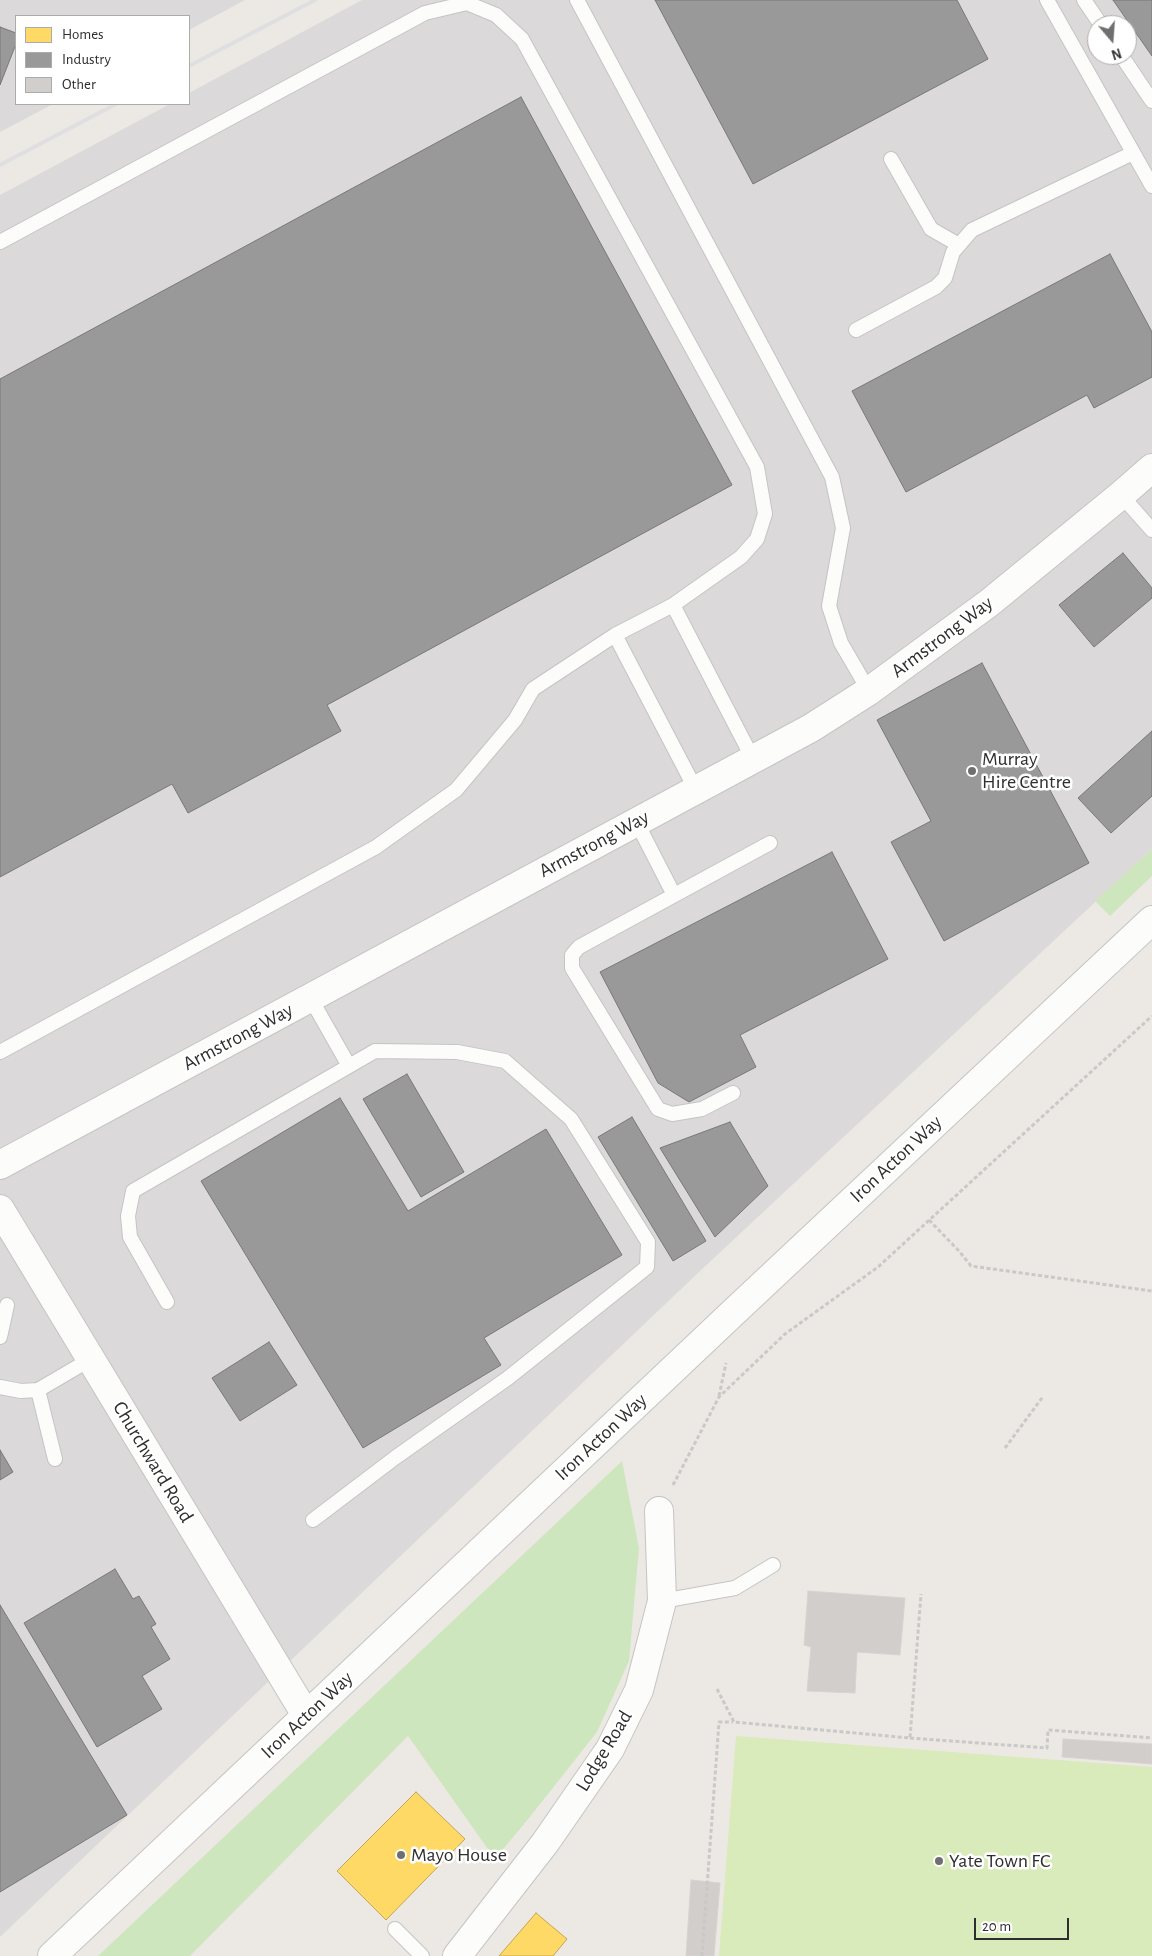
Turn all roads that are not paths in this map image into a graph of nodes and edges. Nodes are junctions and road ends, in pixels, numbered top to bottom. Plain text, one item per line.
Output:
1 (577, 0) edge
2 (1047, 0) edge
3 (1084, 0) edge
4 (1094, 15) edge
5 (1128, 65) edge
6 (1152, 101) edge
7 (1133, 152) junction
8 (891, 159) dead end
9 (1152, 186) edge
10 (0, 242) edge
11 (959, 245) junction
12 (856, 330) dead end
13 (1152, 468) edge
14 (1121, 495) junction
15 (1152, 530) edge
16 (673, 605) junction
17 (615, 635) junction
18 (869, 691) junction
19 (754, 759) junction
20 (696, 790) junction
21 (636, 821) junction
22 (770, 844) dead end
23 (674, 895) junction
24 (1152, 920) edge
25 (310, 999) junction
26 (0, 1052) edge
27 (349, 1066) junction
28 (733, 1093) dead end
29 (0, 1165) edge
30 (0, 1209) edge
31 (167, 1302) dead end
32 (7, 1305) dead end
33 (0, 1337) edge
34 (91, 1359) junction
35 (0, 1387) edge
36 (38, 1390) junction
37 (55, 1459) dead end
38 (659, 1511) road end
39 (313, 1520) dead end
40 (774, 1565) dead end
41 (662, 1601) junction
42 (306, 1715) junction
43 (394, 1929) dead end
44 (52, 1956) edge
45 (422, 1956) edge
46 (457, 1956) edge

1 - 18 lane
2 - 7 lane
3 - 4 lane
5 - 6 lane
7 - 9 lane
7 - 11 lane
8 - 11 lane
10 - 16 lane
11 - 12 lane
13 - 14 street, Armstrong Way
14 - 15 lane
14 - 18 street, Armstrong Way
16 - 17 lane
16 - 19 lane
17 - 20 lane
17 - 26 lane
18 - 19 street, Armstrong Way
19 - 20 street, Armstrong Way
20 - 21 street, Armstrong Way
21 - 23 lane
21 - 25 street, Armstrong Way
22 - 23 lane
23 - 28 lane
24 - 42 street, Iron Acton Way
25 - 27 lane
25 - 29 street, Armstrong Way
27 - 31 lane
27 - 39 lane
30 - 34 street, Churchward Road
32 - 33 lane
34 - 36 lane
34 - 42 street, Churchward Road
35 - 36 lane
36 - 37 lane
38 - 41 street, Lodge Road
40 - 41 lane
41 - 46 street, Lodge Road
42 - 44 street, Iron Acton Way
43 - 45 lane

